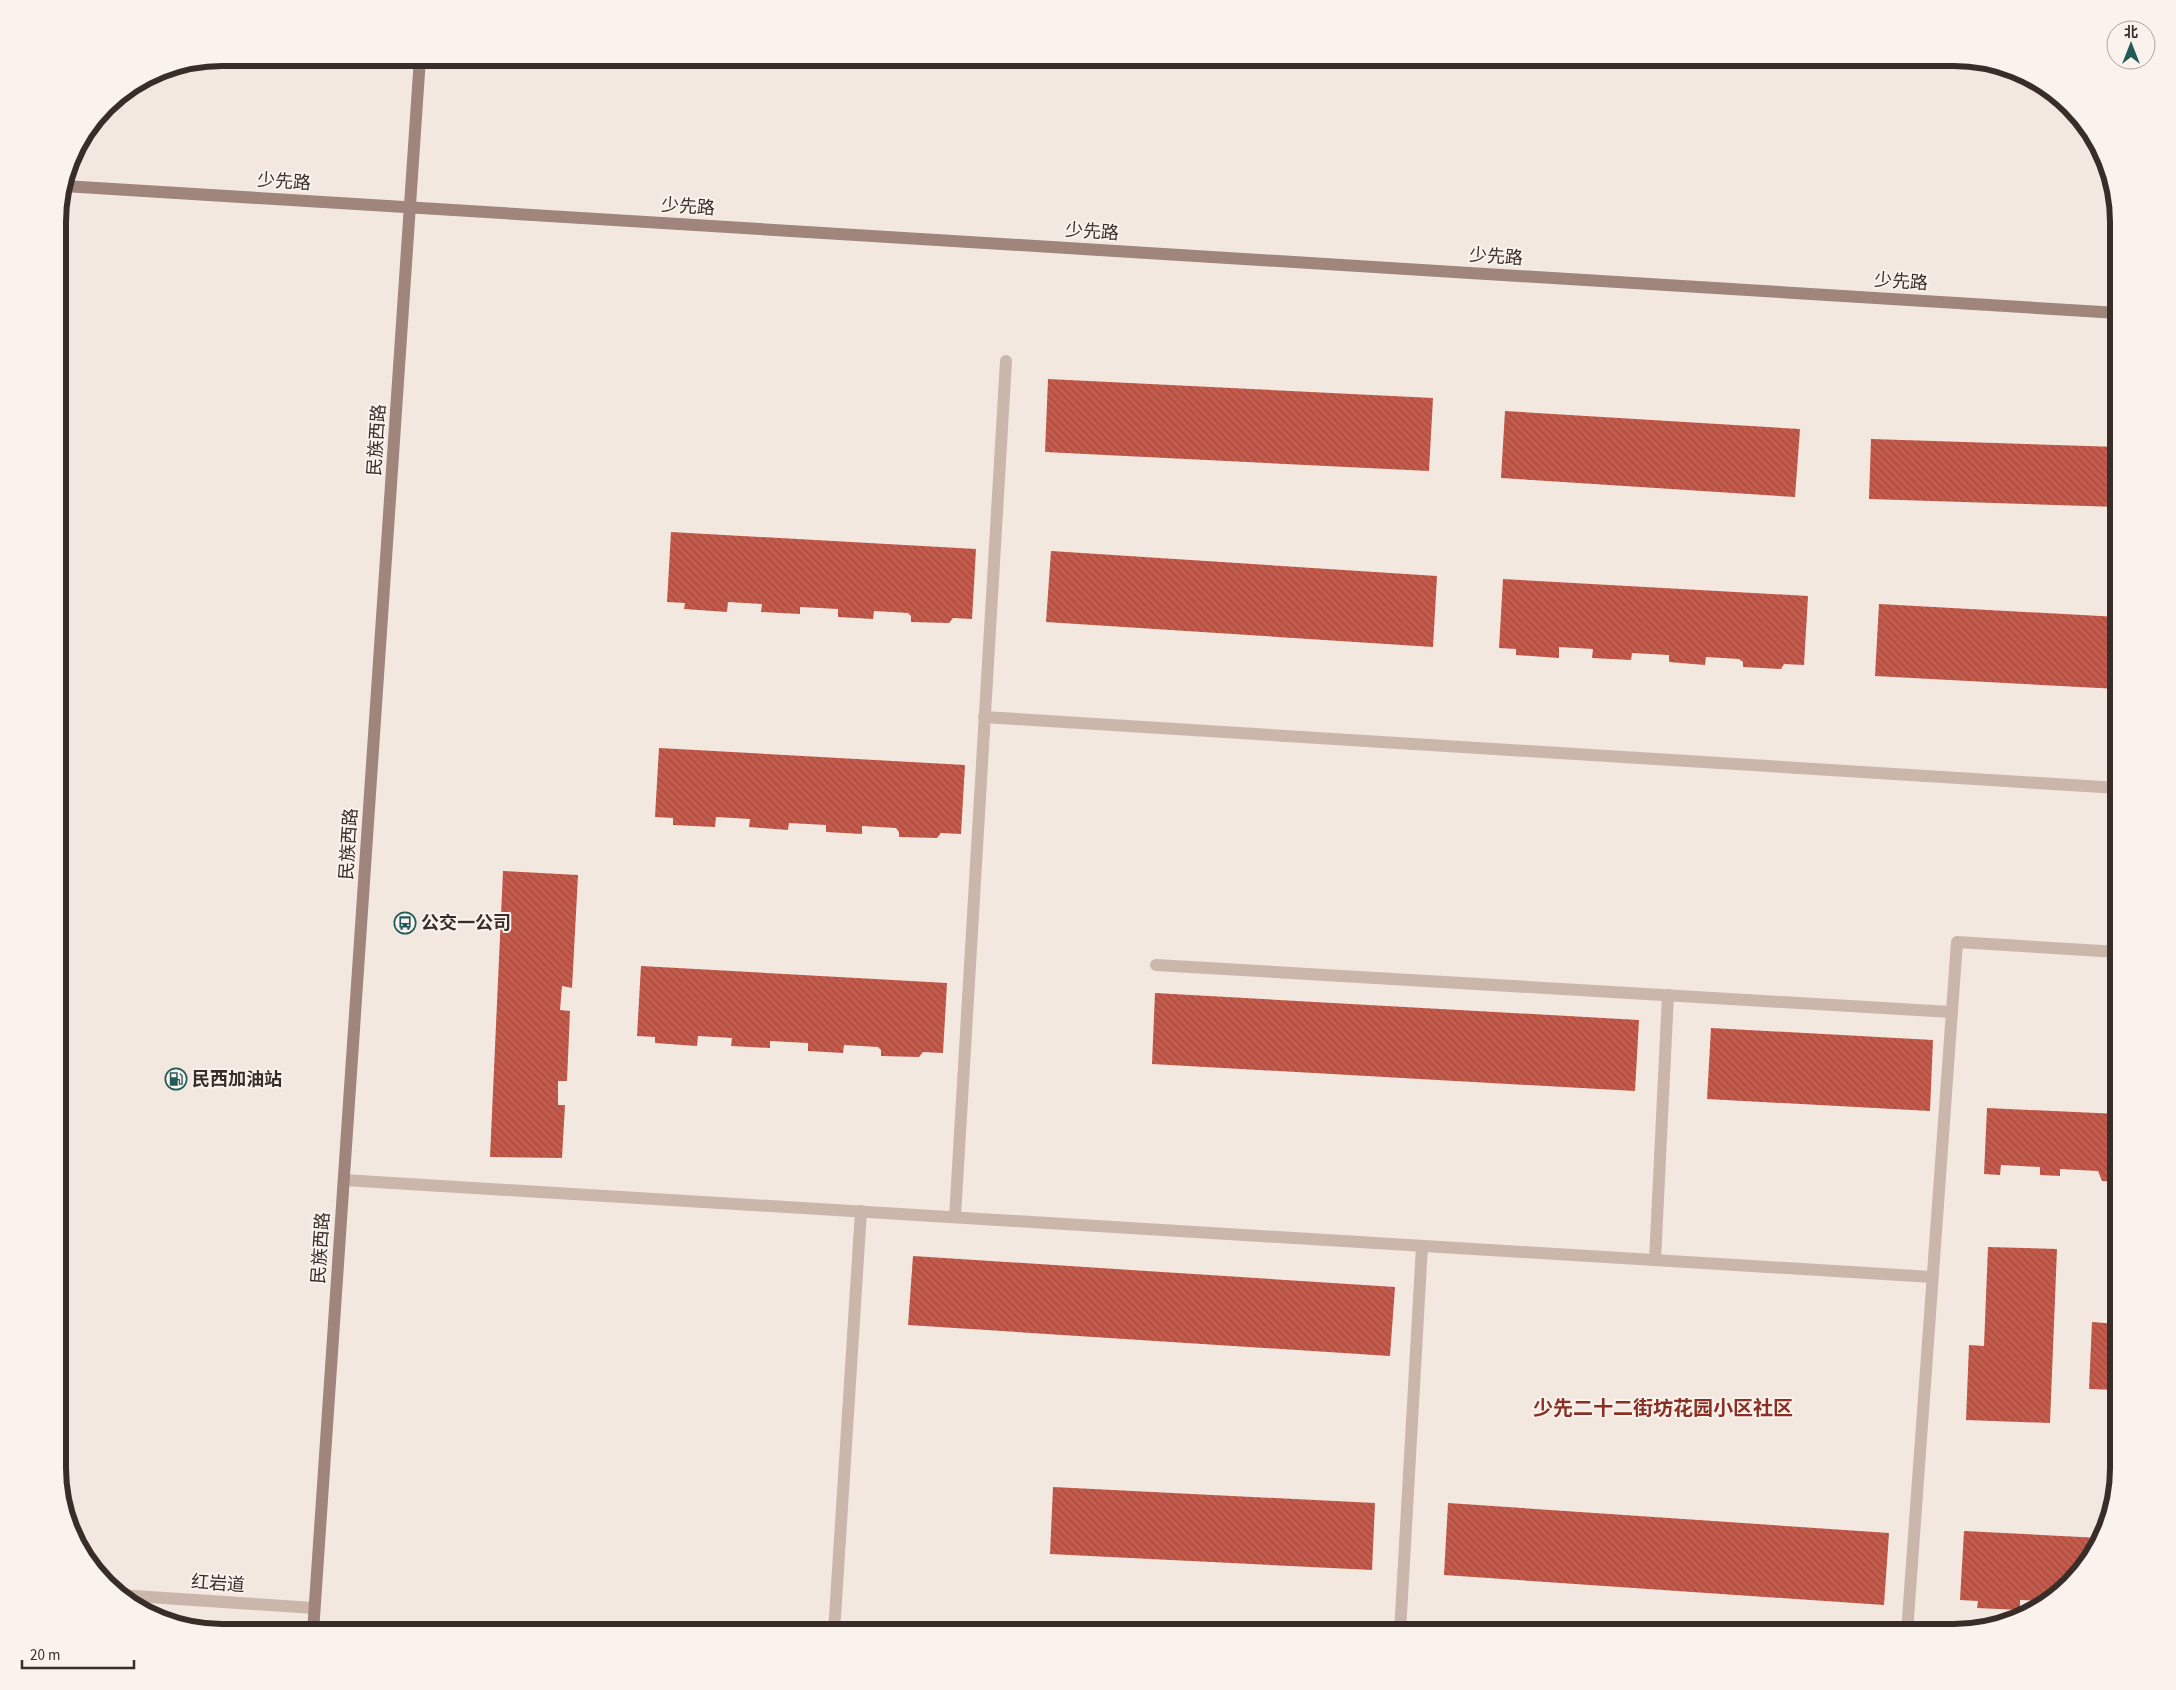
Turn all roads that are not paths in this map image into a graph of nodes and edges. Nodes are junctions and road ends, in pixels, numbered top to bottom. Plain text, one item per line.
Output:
1 (420, 66) edge
2 (71, 186) edge
3 (411, 207) junction
4 (2110, 313) edge
5 (1006, 361) dead end
6 (984, 717) junction
7 (2110, 787) edge
8 (2110, 952) edge
9 (1156, 965) dead end
10 (1668, 995) junction
11 (1951, 1012) junction
12 (344, 1180) junction
13 (861, 1211) junction
14 (955, 1217) junction
15 (1422, 1246) junction
16 (1655, 1260) junction
17 (1932, 1277) junction
18 (132, 1596) edge
19 (314, 1608) junction
20 (313, 1624) edge
21 (835, 1624) edge
22 (1400, 1624) edge
23 (1908, 1624) edge

1 - 3 main road, 民族西路
2 - 3 main road, 少先路
3 - 4 main road, 少先路
3 - 12 main road, 民族西路
5 - 6 street
6 - 7 street
6 - 14 street
8 - 11 street
9 - 10 street
10 - 11 street
10 - 16 street
11 - 17 street
12 - 13 street
12 - 19 main road, 民族西路
13 - 14 street
13 - 21 street
14 - 15 street
15 - 16 street
15 - 22 street
16 - 17 street
17 - 23 street
18 - 19 street, 红岩道
19 - 20 main road, 民族西路

